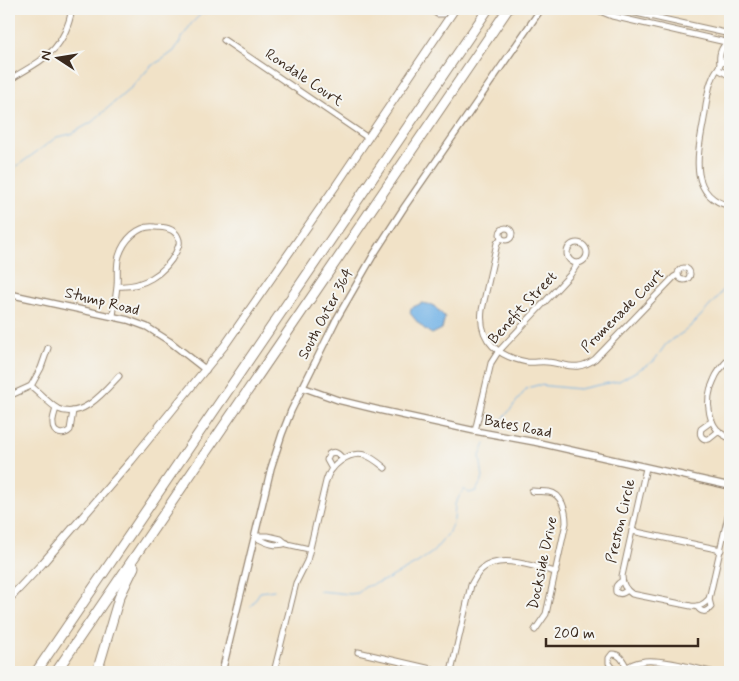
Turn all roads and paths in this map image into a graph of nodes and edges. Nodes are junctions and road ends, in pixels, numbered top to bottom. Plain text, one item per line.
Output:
1 (72, 9) edge
2 (430, 9) edge
3 (455, 9) edge
4 (488, 9) edge
5 (508, 9) edge
6 (542, 9) edge
7 (599, 9) edge
8 (618, 9) edge
9 (444, 13) edge
10 (729, 34) edge
11 (224, 40) dead end
12 (728, 43) edge
13 (719, 67) junction
14 (9, 71) edge
15 (730, 76) edge
16 (11, 79) edge
17 (368, 138) junction
18 (730, 206) edge
19 (501, 238) dead end
20 (578, 263) dead end
21 (678, 275) dead end
22 (117, 286) junction
23 (9, 294) edge
24 (113, 317) junction
25 (48, 348) dead end
26 (498, 352) junction
27 (730, 358) edge
28 (206, 370) junction
29 (119, 376) dead end
30 (31, 386) junction
31 (302, 387) junction
32 (9, 396) edge
33 (56, 408) junction
34 (74, 411) junction
35 (712, 421) junction
36 (475, 431) junction
37 (719, 431) junction
38 (730, 438) edge
39 (343, 459) junction
40 (385, 468) dead end
41 (646, 468) junction
42 (332, 469) junction
43 (730, 486) edge
44 (532, 492) dead end
45 (730, 507) edge
46 (632, 531) junction
47 (152, 532) junction
48 (255, 536) junction
49 (309, 549) junction
50 (721, 550) junction
51 (556, 572) junction
52 (622, 581) junction
53 (627, 590) junction
54 (9, 599) edge
55 (535, 630) dead end
56 (358, 652) dead end
57 (627, 668) junction
58 (36, 672) edge
59 (56, 672) edge
60 (96, 672) edge
61 (222, 672) edge
62 (274, 672) edge
63 (444, 672) edge
64 (451, 672) edge
65 (616, 672) edge
66 (621, 672) edge
67 (711, 672) edge

1 - 16 street
2 - 9 street
3 - 9 main road
4 - 58 highway
5 - 47 highway
6 - 31 street, South Outer 364
7 - 12 street
8 - 10 street
9 - 17 main road
10 - 12 street
11 - 17 street, Rondale Court
12 - 13 street
13 - 15 street
13 - 18 street
14 - 16 street
17 - 28 main road
19 - 26 street
20 - 26 street, Benefit Street
21 - 26 street, Promenade Court
22 - 22 street
22 - 24 street
23 - 24 street, Stump Road
24 - 28 street, Stump Road
25 - 30 street
26 - 36 street, Benefit Street
27 - 35 street
28 - 54 main road
29 - 34 street
30 - 32 street
30 - 33 street
31 - 36 street, Bates Road
31 - 48 street, South Outer 364
33 - 34 street
33 - 34 street
35 - 37 street
35 - 37 street
36 - 41 street, Bates Road
37 - 38 street
39 - 40 street
39 - 42 street
39 - 42 street
41 - 43 street, Bates Road
41 - 46 street, Preston Circle
42 - 49 street
44 - 51 street, Dockside Drive
45 - 50 street
46 - 50 street
46 - 52 street, Preston Circle
47 - 59 highway
47 - 60 highway
48 - 49 street
48 - 61 street, South Outer 364
49 - 62 street
50 - 53 street
51 - 55 street, Dockside Drive
51 - 64 street
52 - 53 street, Preston Circle
52 - 53 street, Preston Circle
56 - 63 street
57 - 65 street
57 - 66 street
57 - 67 street

